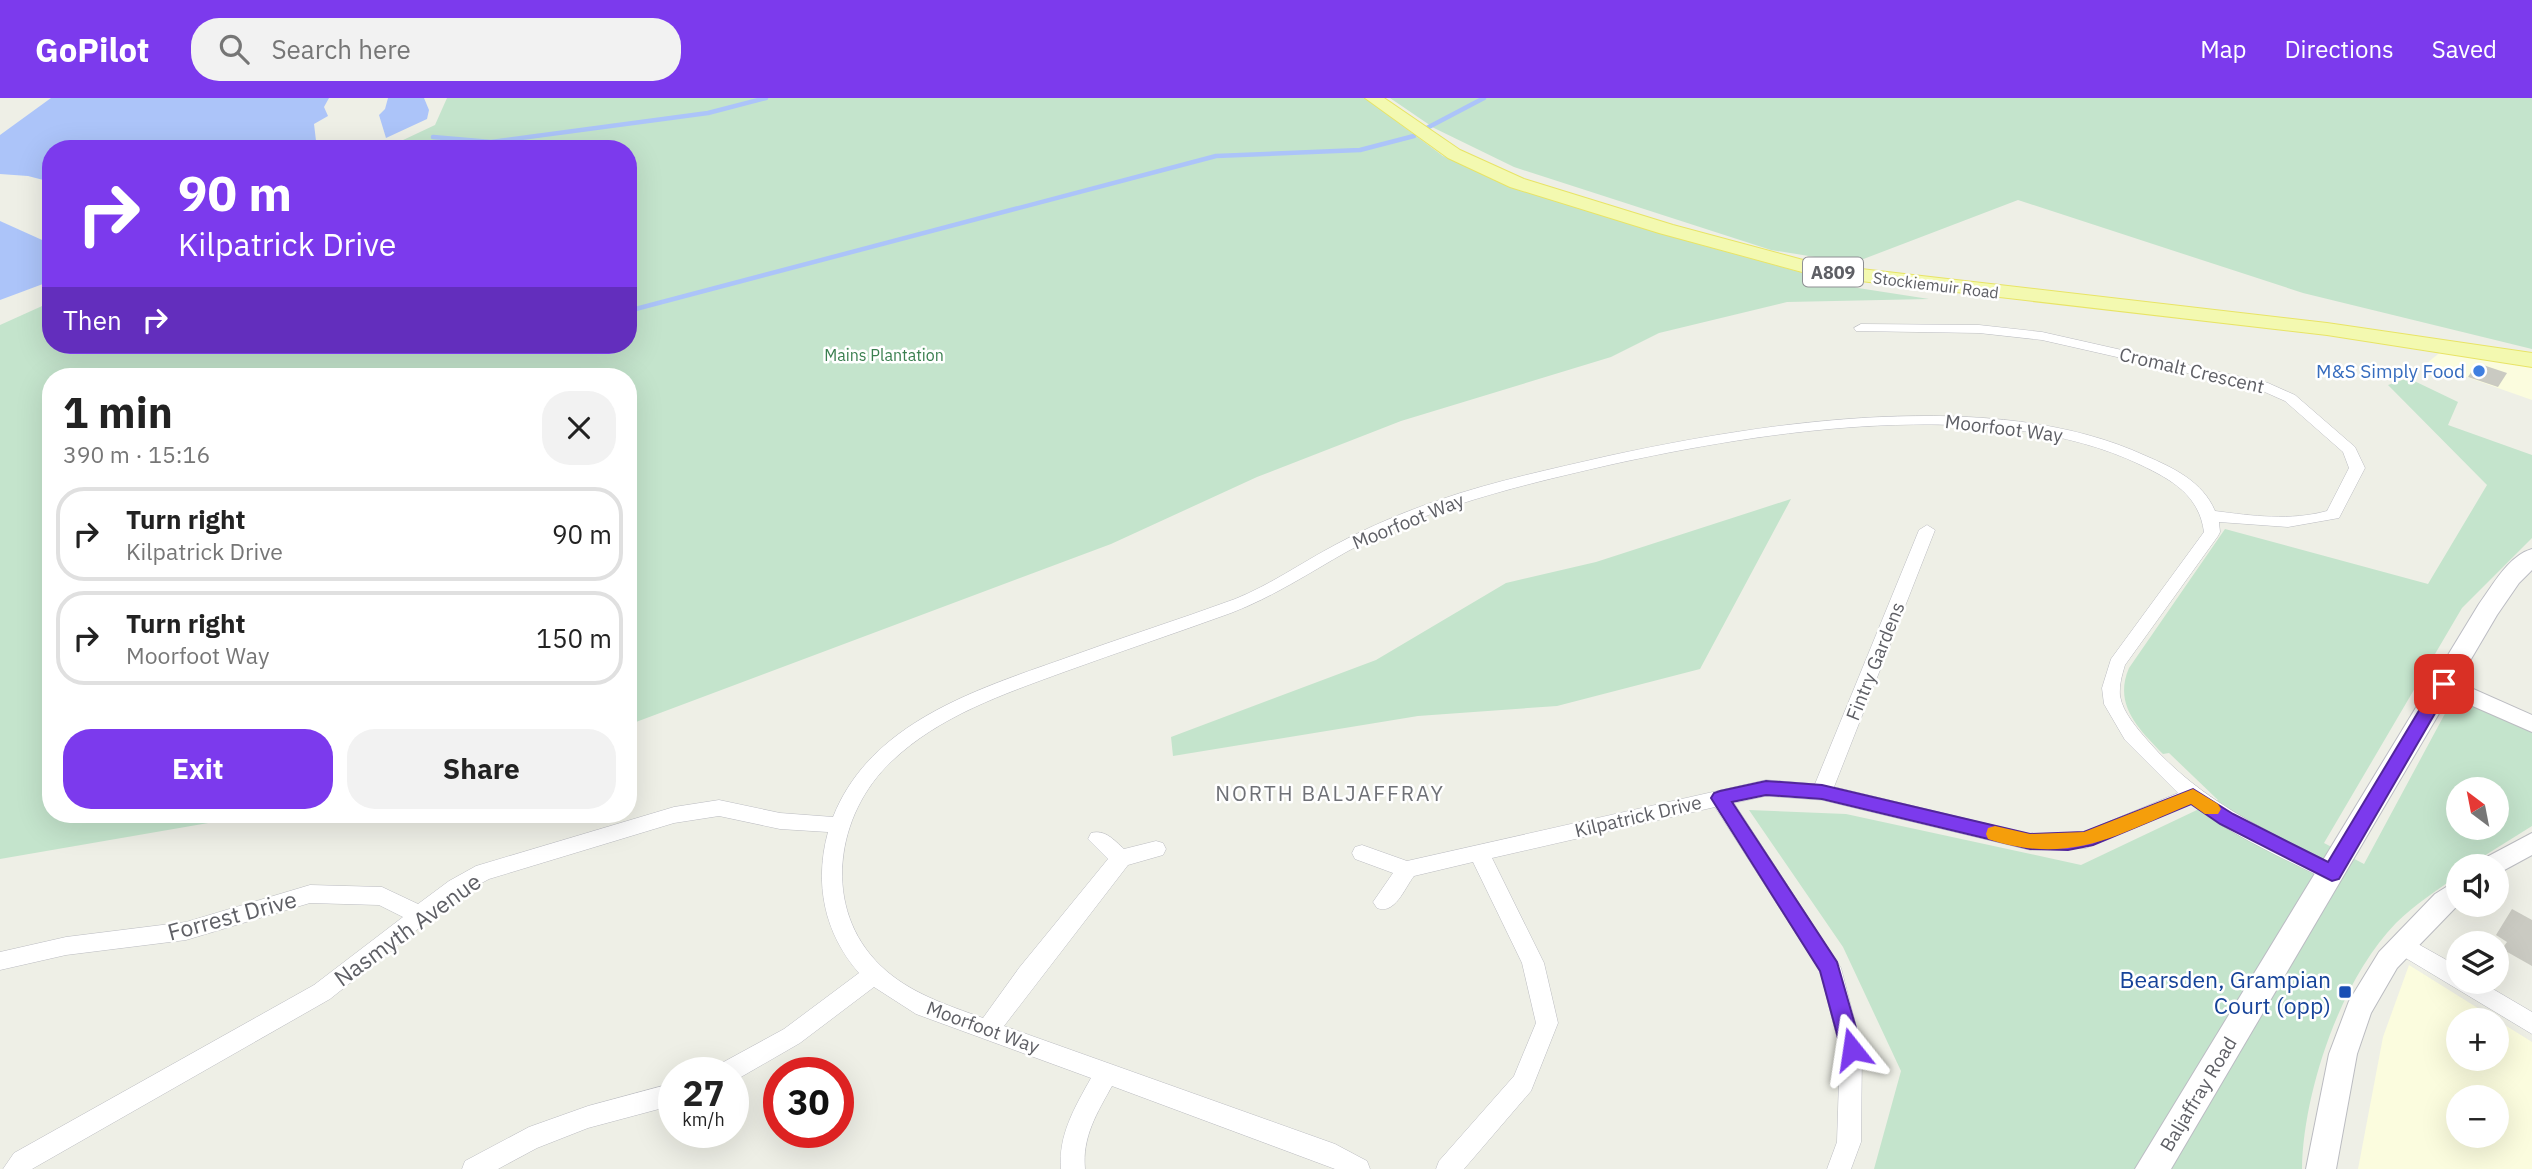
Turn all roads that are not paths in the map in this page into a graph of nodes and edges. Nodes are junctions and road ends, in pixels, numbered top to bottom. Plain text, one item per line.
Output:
1 (1373, 98) edge
2 (1861, 328) dead end
3 (2532, 360) edge
4 (2212, 516) junction
5 (1927, 530) dead end
6 (2532, 557) edge
7 (2444, 684) junction
8 (2532, 724) edge
9 (1822, 792) junction
10 (2193, 796) junction
11 (1720, 798) junction
12 (838, 825) junction
13 (1098, 839) dead end
14 (2532, 843) edge
15 (1156, 849) dead end
16 (1362, 853) dead end
17 (1479, 853) junction
18 (2509, 856) edge
19 (1121, 858) junction
20 (1407, 869) junction
21 (2332, 873) junction
22 (1384, 902) dead end
23 (2446, 902) edge
24 (419, 915) junction
25 (2402, 944) junction
26 (0, 961) edge
27 (2446, 972) edge
28 (874, 975) junction
29 (2482, 994) edge
30 (2532, 1024) edge
31 (988, 1029) junction
32 (749, 1060) edge
33 (1106, 1073) junction
34 (658, 1098) edge
35 (15, 1169) edge
36 (474, 1169) edge
37 (1073, 1169) edge
38 (1358, 1169) edge
39 (1448, 1169) edge
40 (1839, 1169) edge
41 (2152, 1169) edge
42 (2321, 1169) edge

1 - 3 main road, Stockiemuir Road / A809
2 - 4 street, Cromalt Crescent
4 - 10 street
4 - 12 street, Moorfoot Way
5 - 9 street, Fintry Gardens
6 - 7 main road, Baljaffray Road
7 - 8 street
7 - 21 main road, Baljaffray Road
9 - 10 street, Kilpatrick Drive
9 - 11 street, Kilpatrick Drive
10 - 21 street
11 - 17 street, Kilpatrick Drive
11 - 40 street
12 - 24 street, Nasmyth Avenue
12 - 28 street, Moorfoot Way
13 - 19 street
14 - 18 street
15 - 19 street
16 - 20 street
17 - 20 street, Kilpatrick Drive
17 - 39 street
19 - 31 street
20 - 22 street
21 - 41 main road, Baljaffray Road
23 - 25 street
24 - 26 street, Forrest Drive
24 - 35 street, Nasmyth Avenue
25 - 27 street
25 - 42 street
28 - 31 street, Moorfoot Way
28 - 32 street
29 - 30 street
31 - 33 street, Moorfoot Way
33 - 37 street
33 - 38 street, Moorfoot Way
34 - 36 street

